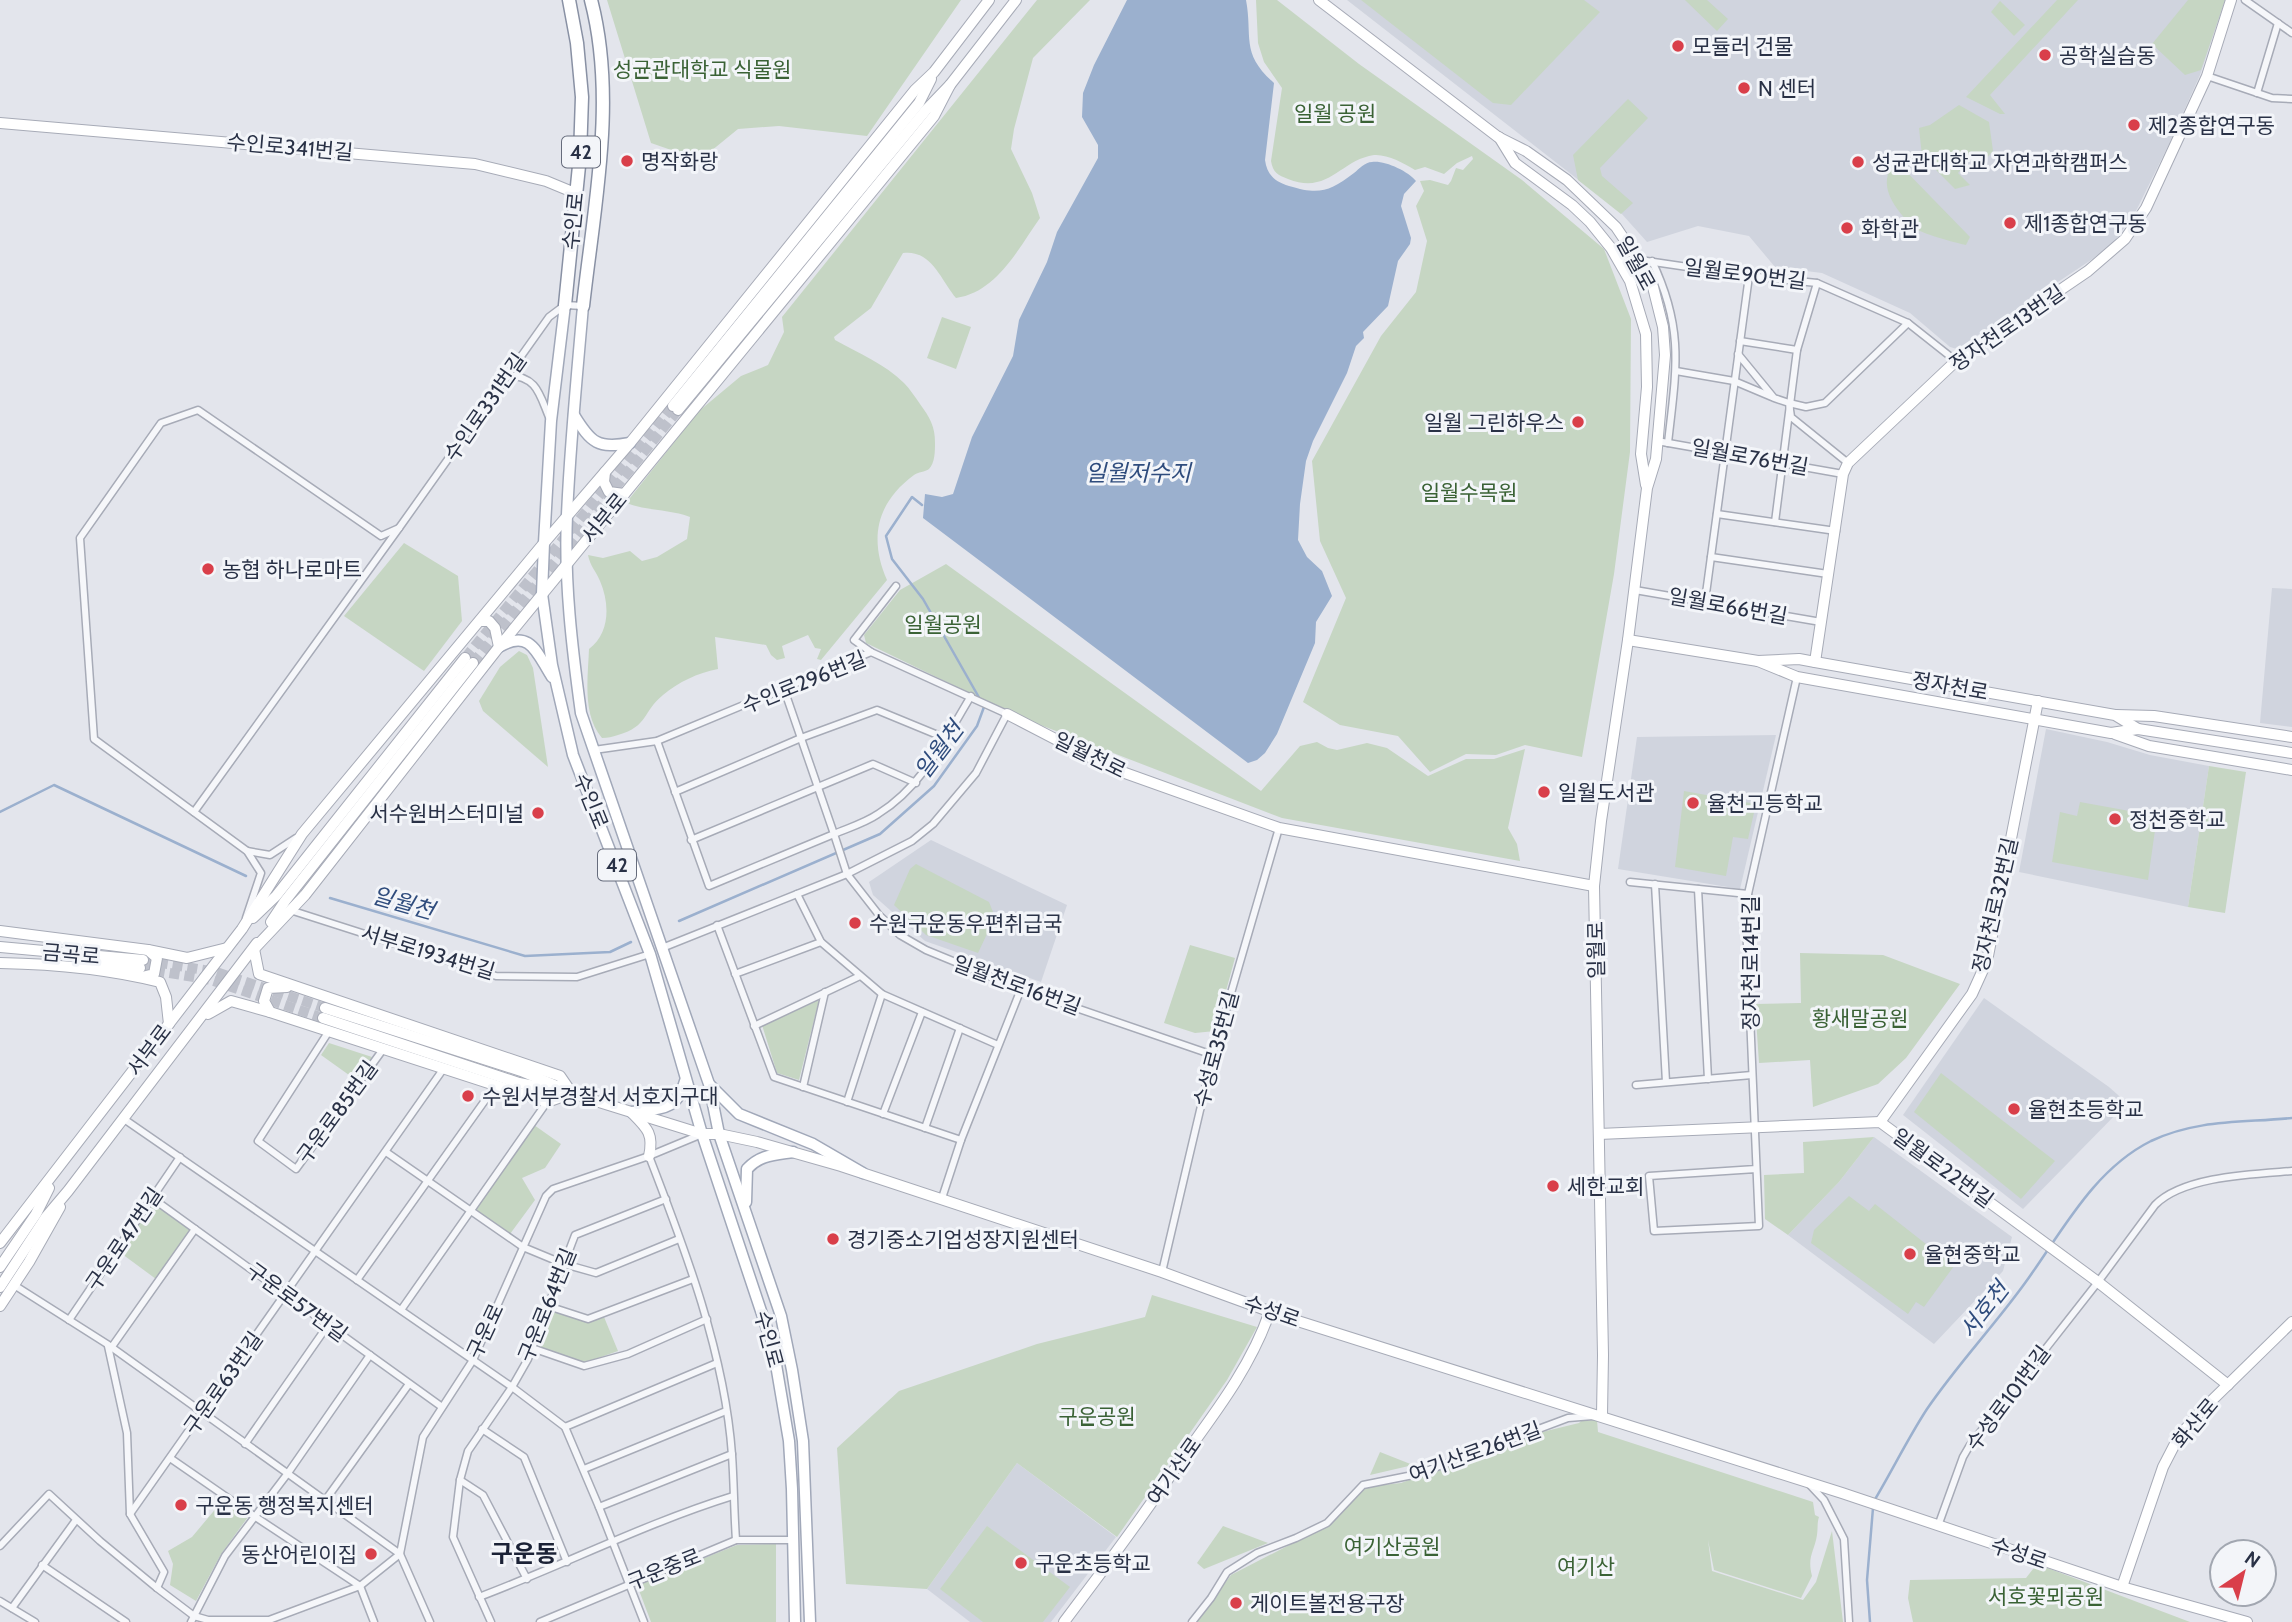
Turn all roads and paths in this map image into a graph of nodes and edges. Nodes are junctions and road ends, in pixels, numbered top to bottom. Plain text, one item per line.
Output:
1 (569, 0) edge
2 (591, 0) edge
3 (989, 0) edge
4 (1016, 0) edge
5 (1319, 0) edge
6 (2231, 0) edge
7 (2245, 0) edge
8 (2278, 23) junction
9 (2292, 33) edge
10 (934, 72) junction
11 (2207, 76) junction
12 (950, 85) junction
13 (2257, 93) junction
14 (2292, 99) edge
15 (0, 123) edge
16 (1498, 137) junction
17 (575, 193) junction
18 (1640, 260) junction
19 (1652, 261) junction
20 (1749, 276) junction
21 (1818, 283) junction
22 (565, 305) junction
23 (583, 306) junction
24 (1908, 323) junction
25 (1740, 341) junction
26 (1797, 350) junction
27 (1738, 354) junction
28 (1956, 361) junction
29 (1676, 371) junction
30 (508, 375) junction
31 (1734, 381) junction
32 (1774, 398) junction
33 (1789, 402) junction
34 (574, 414) junction
35 (551, 421) junction
36 (1657, 441) junction
37 (630, 443) junction
38 (1668, 443) junction
39 (1725, 454) junction
40 (1781, 463) junction
41 (1848, 463) junction
42 (605, 472) junction
43 (1843, 474) junction
44 (1647, 488) junction
45 (624, 494) junction
46 (1717, 514) junction
47 (567, 516) junction
48 (1775, 522) junction
49 (400, 528) junction
50 (1836, 531) junction
51 (544, 542) junction
52 (1711, 557) junction
53 (567, 565) junction
54 (1828, 575) junction
55 (896, 586) dead end
56 (1635, 590) junction
57 (542, 594) junction
58 (1705, 601) junction
59 (480, 621) junction
60 (1821, 622) junction
61 (1628, 640) junction
62 (499, 647) junction
63 (871, 652) junction
64 (1758, 661) junction
65 (1815, 662) junction
66 (1797, 677) junction
67 (556, 682) junction
68 (784, 689) junction
69 (971, 696) junction
70 (2038, 701) junction
71 (1007, 714) junction
72 (2115, 715) junction
73 (2034, 719) junction
74 (2138, 730) junction
75 (2111, 733) junction
76 (2292, 737) edge
77 (802, 738) junction
78 (945, 738) junction
79 (657, 741) junction
80 (594, 750) junction
81 (2292, 753) edge
82 (2292, 770) edge
83 (915, 783) junction
84 (818, 787) junction
85 (675, 792) junction
86 (194, 812) junction
87 (1279, 828) junction
88 (302, 834) junction
89 (834, 834) junction
90 (691, 841) junction
91 (247, 851) junction
92 (848, 874) junction
93 (1630, 882) dead end
94 (1655, 884) junction
95 (1594, 886) junction
96 (1698, 889) junction
97 (797, 894) junction
98 (1748, 894) junction
99 (290, 910) junction
100 (717, 925) junction
101 (242, 929) junction
102 (0, 931) edge
103 (821, 942) junction
104 (0, 947) edge
105 (227, 948) junction
106 (662, 948) junction
107 (254, 949) junction
108 (148, 950) junction
109 (0, 954) edge
110 (650, 954) junction
111 (0, 963) edge
112 (141, 968) junction
113 (735, 974) junction
114 (860, 976) junction
115 (292, 986) junction
116 (1021, 989) junction
117 (825, 992) junction
118 (882, 994) junction
119 (271, 1012) junction
120 (922, 1012) junction
121 (324, 1013) tunnel mouth
122 (204, 1016) junction
123 (169, 1024) junction
124 (754, 1026) junction
125 (960, 1028) junction
126 (329, 1031) junction
127 (998, 1045) junction
128 (384, 1048) junction
129 (1213, 1055) junction
130 (444, 1068) junction
131 (1752, 1075) junction
132 (686, 1078) junction
133 (1708, 1079) junction
134 (1666, 1082) junction
135 (709, 1084) junction
136 (496, 1085) junction
137 (1636, 1085) dead end
138 (803, 1087) junction
139 (572, 1093) junction
140 (547, 1102) junction
141 (847, 1102) junction
142 (632, 1112) junction
143 (883, 1114) junction
144 (124, 1118) junction
145 (1880, 1122) junction
146 (1755, 1127) junction
147 (925, 1128) junction
148 (702, 1134) junction
149 (719, 1134) junction
150 (1599, 1134) junction
151 (961, 1140) junction
152 (386, 1152) junction
153 (793, 1153) junction
154 (649, 1156) junction
155 (180, 1157) junction
156 (1756, 1169) junction
157 (2292, 1171) edge
158 (57, 1172) junction
159 (863, 1173) junction
160 (427, 1181) junction
161 (68, 1191) junction
162 (152, 1198) junction
163 (942, 1198) junction
164 (666, 1199) junction
165 (471, 1212) junction
166 (747, 1216) junction
167 (195, 1229) junction
168 (679, 1239) junction
169 (0, 1243) edge
170 (523, 1247) junction
171 (315, 1251) junction
172 (564, 1264) junction
173 (0, 1267) edge
174 (1162, 1272) junction
175 (693, 1279) junction
176 (358, 1280) junction
177 (2098, 1282) junction
178 (14, 1285) junction
179 (0, 1287) edge
180 (285, 1294) junction
181 (0, 1306) edge
182 (548, 1306) junction
183 (401, 1310) junction
184 (1270, 1311) junction
185 (708, 1319) junction
186 (69, 1321) junction
187 (2292, 1322) edge
188 (328, 1325) junction
189 (109, 1346) junction
190 (532, 1348) junction
191 (370, 1355) junction
192 (473, 1360) junction
193 (717, 1363) junction
194 (409, 1384) junction
195 (2228, 1385) junction
196 (512, 1387) junction
197 (442, 1407) junction
198 (202, 1412) junction
199 (726, 1412) junction
200 (1602, 1415) junction
201 (565, 1427) junction
202 (482, 1429) junction
203 (245, 1444) junction
204 (732, 1454) junction
205 (170, 1458) junction
206 (584, 1469) junction
207 (288, 1473) junction
208 (460, 1480) junction
209 (1809, 1483) junction
210 (733, 1496) junction
211 (324, 1502) junction
212 (599, 1507) junction
213 (130, 1514) junction
214 (254, 1516) junction
215 (76, 1520) junction
216 (1938, 1526) junction
217 (736, 1540) junction
218 (793, 1540) junction
219 (613, 1542) junction
220 (0, 1546) edge
221 (400, 1554) junction
222 (567, 1562) junction
223 (42, 1566) junction
224 (527, 1579) junction
225 (629, 1583) junction
226 (360, 1586) junction
227 (2122, 1587) junction
228 (157, 1588) junction
229 (479, 1597) junction
230 (0, 1601) edge
231 (12, 1608) junction
232 (193, 1619) edge
233 (35, 1622) edge
234 (126, 1622) edge
235 (374, 1622) edge
236 (430, 1622) edge
237 (491, 1622) edge
238 (540, 1622) edge
239 (644, 1622) edge
240 (795, 1622) edge
241 (810, 1622) edge
242 (1064, 1622) edge
243 (1192, 1622) edge
244 (1849, 1622) edge
245 (2247, 1622) edge

1 - 17 highway, 수인로 / 42
2 - 23 highway, 수인로 / 42
3 - 10 street, 서부로
4 - 12 street, 서부로
5 - 16 street, 일월로
6 - 11 street, 정자천로13번길
7 - 8 street
8 - 9 street
8 - 13 street
10 - 12 street, 서부로
10 - 37 street, 서부로
11 - 13 street
11 - 28 street, 정자천로13번길
12 - 45 street, 서부로
13 - 14 street
15 - 17 street, 수인로341번길
16 - 18 street, 일월로
16 - 44 street, 일월로
17 - 22 highway, 수인로 / 42
18 - 19 street, 일월로90번길
18 - 36 street, 일월로
19 - 20 street, 일월로90번길
19 - 29 street, 일월로
20 - 21 street, 일월로90번길
20 - 25 street
21 - 24 street, 일월로90번길
21 - 26 street
22 - 23 street
22 - 30 street, 수인로331번길
22 - 35 main road, 수인로 / 42
23 - 34 main road, 수인로
24 - 28 street, 일월로90번길
24 - 33 street
25 - 26 street
25 - 27 street
26 - 33 street
27 - 31 street
27 - 32 street
28 - 41 street, 정자천로13번길
29 - 31 street
29 - 38 street, 일월로
30 - 35 street
30 - 49 street, 수인로331번길
31 - 32 street
31 - 39 street
32 - 33 street
33 - 40 street
33 - 41 street
34 - 37 main road
34 - 47 main road, 수인로
35 - 51 main road, 수인로 / 42
36 - 38 street, 일월로76번길
36 - 44 street, 일월로
37 - 42 street, 서부로
38 - 39 street, 일월로76번길
39 - 40 street, 일월로76번길
39 - 46 street
40 - 43 street, 일월로76번길
40 - 48 street
41 - 43 street, 정자천로13번길
42 - 45 street
42 - 47 street, 서부로
43 - 50 street, 정자천로13번길
44 - 56 street, 일월로
45 - 53 street, 서부로
46 - 48 street
46 - 52 street
47 - 51 street, 서부로
47 - 53 main road, 수인로
48 - 50 street
49 - 86 street, 수인로331번길
49 - 86 street
50 - 54 street, 정자천로13번길
51 - 57 main road, 수인로 / 42
51 - 59 street, 서부로
52 - 54 street
52 - 58 street
53 - 57 street, 서부로
53 - 80 main road, 수인로
54 - 60 street, 정자천로13번길
55 - 63 street
56 - 58 street, 일월로66번길
56 - 61 street, 일월로
57 - 62 street, 서부로
57 - 67 main road, 수인로 / 42
58 - 60 street, 일월로66번길
59 - 62 street
59 - 88 street, 서부로
60 - 65 street, 정자천로13번길
61 - 64 street, 정자천로
61 - 95 street, 일월로
62 - 67 main road
62 - 99 street, 서부로
63 - 68 street, 수인로296번길
63 - 69 street, 수인로296번길
64 - 65 street, 정자천로
64 - 66 street, 정자천로
65 - 70 street, 정자천로
66 - 73 street, 정자천로
66 - 98 street, 정자천로14번길
67 - 110 main road, 수인로 / 42
68 - 77 street, 일월천로16번길
68 - 79 street, 수인로296번길
69 - 71 street, 수인로296번길
69 - 78 street
70 - 72 street, 정자천로
70 - 73 street, 정자천로32번길
71 - 87 street, 일월천로
71 - 92 street
72 - 74 street, 정자천로
72 - 76 street
73 - 75 street, 정자천로
73 - 145 street, 정자천로32번길
74 - 75 street, 정자천로
74 - 81 street, 정자천로
75 - 82 street
77 - 78 street
77 - 84 street, 일월천로16번길
77 - 85 street
78 - 83 street
79 - 80 street, 수인로296번길
79 - 85 street
80 - 106 main road, 수인로
83 - 84 street
83 - 89 street
84 - 89 street, 일월천로16번길
84 - 90 street
85 - 90 street
86 - 91 street
87 - 95 street, 일월천로
87 - 129 street, 수성로35번길
88 - 91 street
88 - 101 street, 서부로
89 - 90 street
89 - 92 street, 일월천로16번길
91 - 101 street
92 - 97 street
92 - 116 street, 일월천로16번길
93 - 94 street
94 - 96 street
94 - 134 street
95 - 150 street, 일월로
96 - 98 street
96 - 133 street
97 - 100 street
97 - 103 street
98 - 131 street, 정자천로14번길
99 - 107 street, 서부로
99 - 110 street, 서부로1934번길
100 - 106 street
100 - 113 street
101 - 105 street, 서부로
101 - 107 street, 서부로
102 - 108 street
103 - 113 street
103 - 114 street
104 - 112 street, 금곡로
105 - 108 street
105 - 123 street, 서부로
106 - 135 main road, 수인로
107 - 115 street
107 - 122 street, 서부로
108 - 112 street
109 - 112 street, 금곡로
110 - 132 main road, 수인로 / 42
111 - 112 street
112 - 123 street
113 - 124 street
114 - 117 street
114 - 118 street
115 - 119 street
115 - 139 street
116 - 127 street
116 - 129 street, 일월천로16번길
117 - 124 street
117 - 138 street
118 - 120 street
118 - 141 street
119 - 122 street
119 - 126 street
120 - 125 street
120 - 143 street
121 - 139 street, 구운로85번길
122 - 144 street, 서부로
123 - 158 street, 서부로
124 - 138 street
125 - 127 street
125 - 147 street
126 - 128 street
126 - 128 street, 구운로85번길
127 - 151 street
128 - 130 street
129 - 174 street, 수성로35번길
130 - 136 street
130 - 152 street, 구운로63번길
131 - 133 street
131 - 146 street, 정자천로14번길
132 - 142 main road
132 - 148 main road, 수인로 / 42
133 - 134 street
134 - 137 street
135 - 149 main road, 수인로
135 - 159 main road
136 - 140 street
136 - 160 street
138 - 141 street
139 - 140 street
139 - 142 street, 구운로85번길
140 - 165 street
141 - 143 street
142 - 148 street, 구운로85번길
142 - 154 street
143 - 147 street
144 - 155 street
144 - 161 street, 서부로
145 - 146 street, 일월로22번길
145 - 177 street, 일월로22번길
146 - 150 street, 일월로22번길
146 - 156 street, 정자천로14번길
147 - 151 street
148 - 149 street, 수성로
148 - 154 street, 구운로
148 - 218 main road, 수인로 / 42
149 - 153 street, 수성로
149 - 166 main road, 수인로
150 - 200 street, 일월로
151 - 163 street
152 - 160 street
152 - 171 street, 구운로63번길
153 - 159 street, 수성로
153 - 166 main road
154 - 164 street
154 - 170 street, 구운로
155 - 162 street, 구운로47번길
155 - 171 street
156 - 156 street, 정자천로14번길
157 - 177 street, 수성로101번길
158 - 169 street, 서부로
158 - 173 street, 서부로
159 - 163 street, 수성로
160 - 165 street
160 - 176 street
161 - 178 street, 서부로
161 - 179 street, 서부로
162 - 167 street, 구운로57번길
162 - 186 street, 구운로47번길
163 - 174 street, 수성로
164 - 168 street
164 - 172 street, 구운로64번길
165 - 170 street
165 - 183 street
166 - 241 main road, 수인로
167 - 180 street, 구운로57번길
167 - 189 street
168 - 172 street
168 - 175 street
170 - 172 street
170 - 192 street, 구운로
171 - 176 street
171 - 180 street, 구운로63번길
172 - 182 street, 구운로64번길
174 - 184 street, 수성로
175 - 182 street
175 - 185 street
176 - 183 street
177 - 195 street, 일월로22번길
177 - 216 street, 수성로101번길
178 - 181 street, 서부로
178 - 186 street
180 - 188 street, 구운로57번길
180 - 198 street, 구운로63번길
182 - 190 street, 구운로64번길
183 - 192 street
184 - 200 street, 수성로
184 - 242 street, 여기산로
185 - 190 street
185 - 193 street
186 - 189 street
187 - 195 street, 화산로
188 - 191 street, 구운로57번길
188 - 203 street
189 - 198 street
189 - 213 street
190 - 196 street, 구운로64번길
191 - 194 street, 구운로57번길
191 - 207 street
192 - 196 street, 구운로64번길
192 - 197 street, 구운로
193 - 199 street
193 - 201 street
194 - 197 street, 구운로57번길
194 - 211 street
195 - 227 street, 화산로
196 - 201 street, 구운로64번길
196 - 202 street
197 - 221 street, 구운로
198 - 203 street
198 - 205 street, 구운로63번길
199 - 204 street
199 - 206 street
200 - 209 street, 수성로
200 - 243 street, 여기산로26번길
201 - 206 street, 구운로64번길
202 - 208 street
202 - 222 street
203 - 207 street
204 - 210 street
204 - 212 street
205 - 213 street, 구운로63번길
205 - 214 street
206 - 212 street, 구운로64번길
207 - 211 street
207 - 214 street
208 - 224 street
208 - 229 street
209 - 216 street, 수성로
209 - 244 street
210 - 217 street
210 - 219 street
211 - 221 street
212 - 219 street, 구운로64번길
213 - 228 street
214 - 226 street
214 - 232 street
215 - 220 street
215 - 223 street
215 - 228 street
216 - 227 street, 수성로
217 - 218 street, 구운중로
217 - 225 street, 구운중로
218 - 240 main road, 수인로 / 42
219 - 222 street
219 - 225 street, 구운로64번길
221 - 226 street
221 - 236 street
222 - 224 street
223 - 231 street
223 - 234 street
224 - 229 street
225 - 238 street, 구운중로
225 - 239 street, 구운로64번길
226 - 232 street
226 - 235 street
227 - 245 street, 수성로
228 - 232 street
229 - 237 street
230 - 231 street
231 - 233 street

